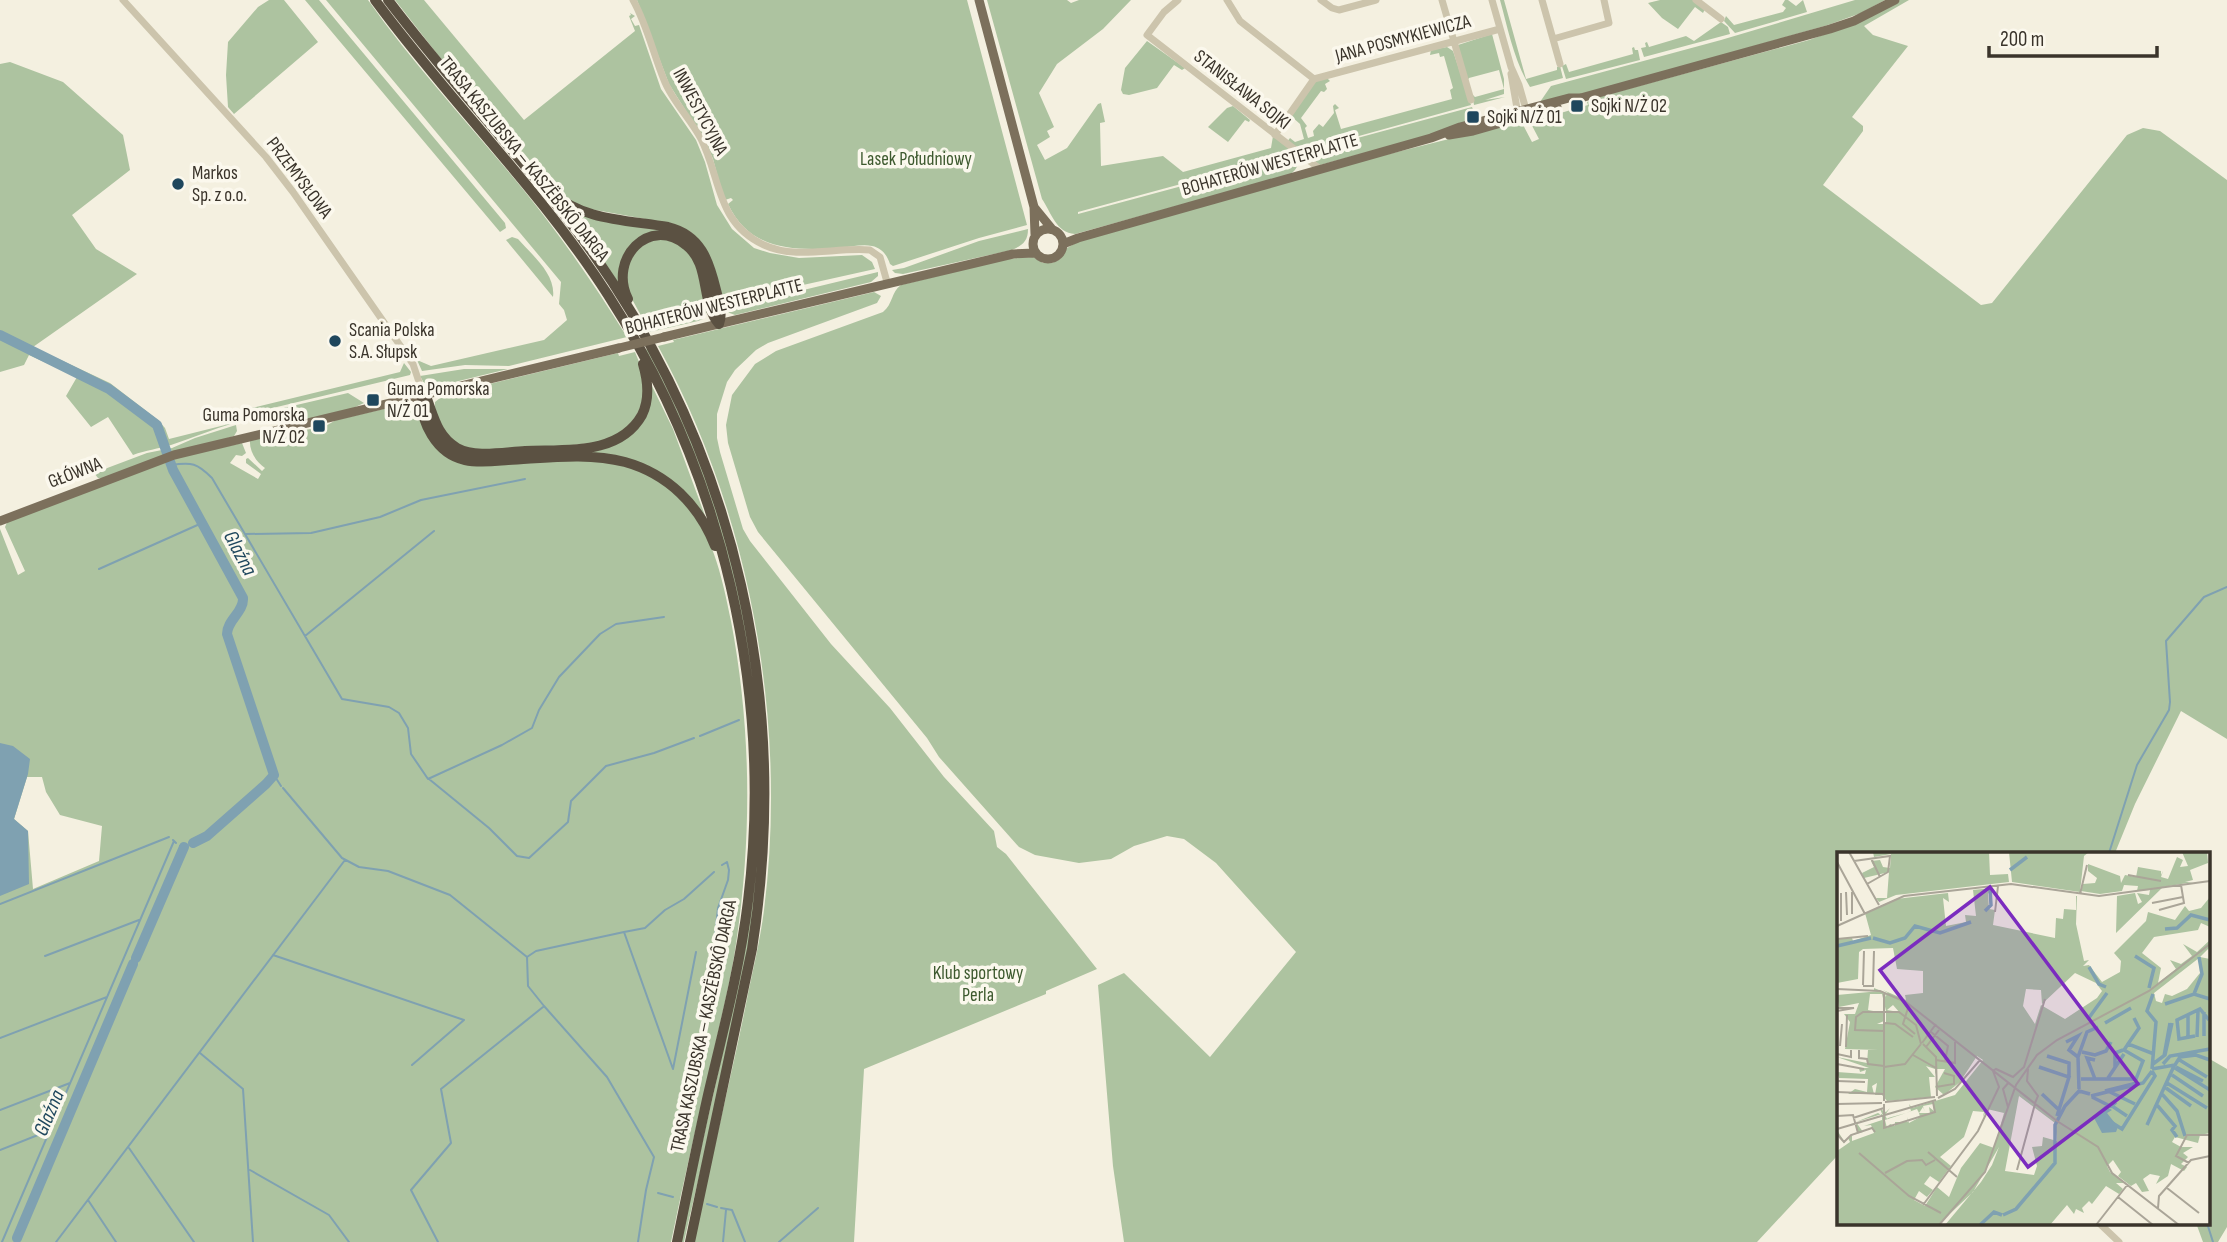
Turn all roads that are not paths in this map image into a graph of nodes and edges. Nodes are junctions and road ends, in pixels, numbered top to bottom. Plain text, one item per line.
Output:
1 (123, 0) edge
2 (375, 0) edge
3 (388, 0) edge
4 (633, 0) edge
5 (979, 0) edge
6 (1178, 0) edge
7 (1227, 0) edge
8 (1321, 0) edge
9 (1376, 0) edge
10 (1442, 0) edge
11 (1492, 0) edge
12 (1542, 0) edge
13 (1604, 0) edge
14 (1696, 0) edge
15 (1895, 0) edge
16 (1721, 19) dead end
17 (1500, 29) junction
18 (1553, 39) junction
19 (1454, 41) junction
20 (1560, 64) dead end
21 (1314, 79) junction
22 (1471, 100) dead end
23 (1522, 114) junction
24 (1275, 135) junction
25 (516, 157) junction
26 (1320, 169) junction
27 (1034, 207) junction
28 (1052, 229) junction
29 (1034, 238) junction
30 (1063, 241) junction
31 (1035, 253) junction
32 (1013, 254) junction
33 (887, 282) junction
34 (719, 324) junction
35 (628, 328) junction
36 (643, 331) junction
37 (424, 394) junction
38 (0, 521) edge
39 (732, 589) junction
40 (2100, 1224) edge
41 (677, 1242) edge
42 (690, 1242) edge
43 (2119, 1242) edge

1 - 37 street, PRZEMYSŁOWA
2 - 35 highway, TRASA KASZUBSKA – KASZËBSKÔ DARGA
3 - 25 highway, TRASA KASZUBSKA – KASZËBSKÔ DARGA
4 - 33 street, INWESTYCYJNA
5 - 27 main road
6 - 24 street, STANISŁAWA SOJKI
7 - 21 street, JANA POSMYKIEWICZA
8 - 9 street
10 - 19 street
11 - 17 street
12 - 18 street
13 - 18 street
14 - 16 street
15 - 23 main road, BOHATERÓW WESTERPLATTE
17 - 19 street, JANA POSMYKIEWICZA
17 - 23 street
18 - 20 street
19 - 21 street, JANA POSMYKIEWICZA
19 - 22 street
21 - 24 street, JANA POSMYKIEWICZA
23 - 26 main road, BOHATERÓW WESTERPLATTE
24 - 26 street, STANISŁAWA SOJKI
25 - 34 highway
25 - 36 highway, TRASA KASZUBSKA – KASZËBSKÔ DARGA
26 - 30 main road, BOHATERÓW WESTERPLATTE
27 - 28 main road
27 - 29 main road
28 - 29 main road
28 - 30 main road
29 - 31 main road
29 - 32 main road, BOHATERÓW WESTERPLATTE
30 - 31 main road
31 - 32 main road, BOHATERÓW WESTERPLATTE
32 - 33 main road, BOHATERÓW WESTERPLATTE
33 - 34 main road, BOHATERÓW WESTERPLATTE
34 - 36 highway
34 - 37 main road, BOHATERÓW WESTERPLATTE, bridge
35 - 37 highway
35 - 39 highway, TRASA KASZUBSKA – KASZËBSKÔ DARGA
36 - 42 highway, TRASA KASZUBSKA – KASZËBSKÔ DARGA
37 - 38 main road, GŁÓWNA
37 - 39 highway
39 - 41 highway, TRASA KASZUBSKA – KASZËBSKÔ DARGA
40 - 43 street

